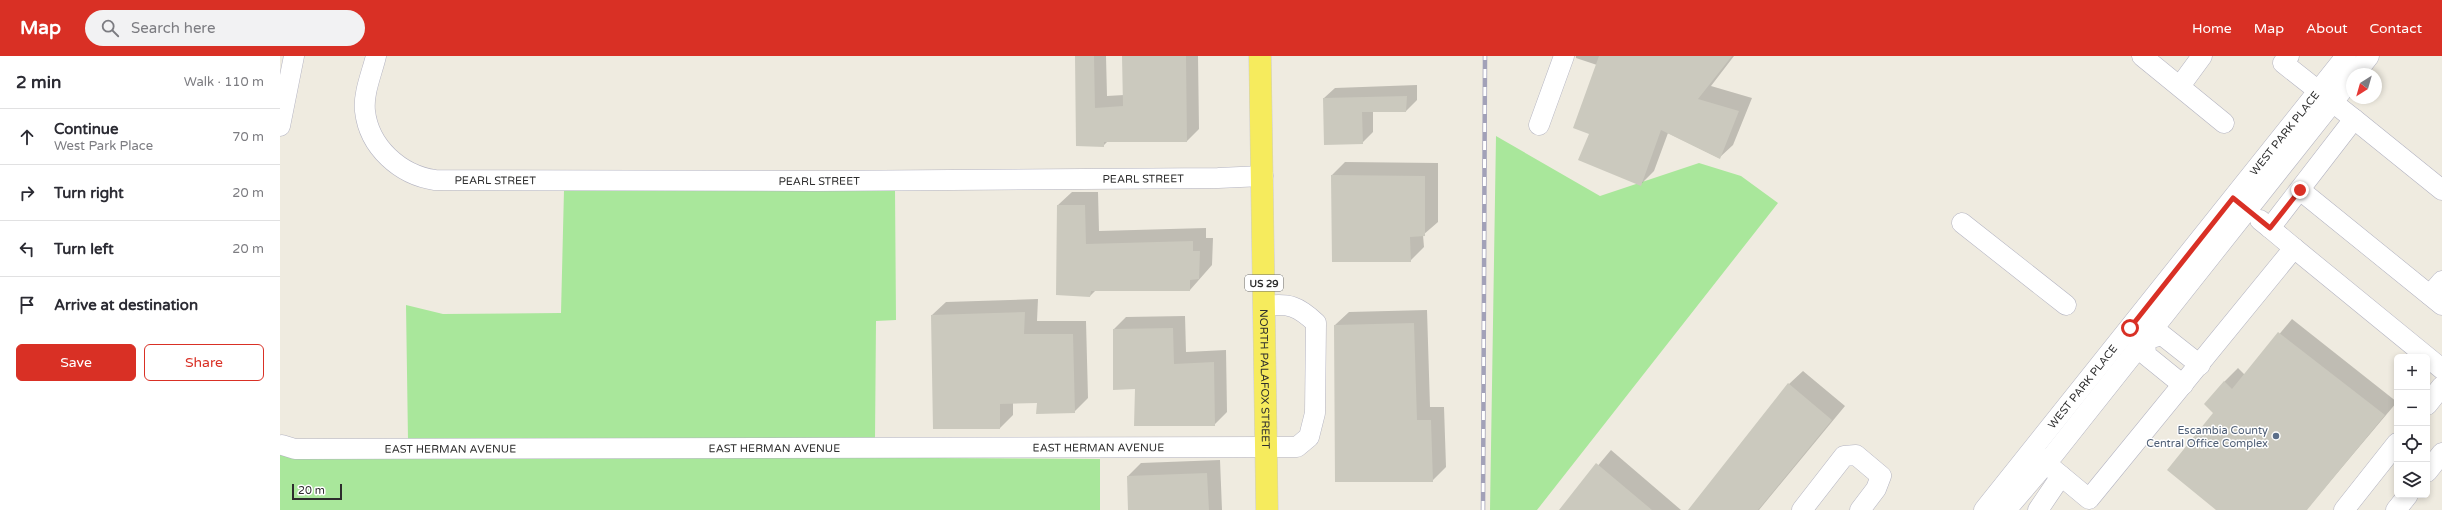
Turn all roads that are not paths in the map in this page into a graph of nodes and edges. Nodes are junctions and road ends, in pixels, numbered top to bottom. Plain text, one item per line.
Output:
1 (294, 56) edge
2 (376, 56) edge
3 (1260, 56) edge
4 (1564, 56) edge
5 (2142, 56) edge
6 (2202, 56) edge
7 (2289, 56) edge
8 (2346, 56) edge
9 (2369, 56) edge
10 (2360, 68) edge
11 (2346, 82) edge
12 (2180, 86) junction
13 (2325, 97) junction
14 (2354, 119) junction
15 (2224, 123) dead end
16 (1539, 125) dead end
17 (280, 126) edge
18 (1262, 176) junction
19 (2300, 190) junction
20 (2442, 190) edge
21 (2241, 204) junction
22 (1962, 223) dead end
23 (2270, 228) junction
24 (2294, 248) junction
25 (2438, 294) edge
26 (2066, 305) dead end
27 (1265, 306) junction
28 (2137, 334) junction
29 (2200, 365) junction
30 (2442, 369) edge
31 (2183, 386) junction
32 (2442, 386) edge
33 (2430, 401) edge
34 (282, 445) dead end
35 (1267, 447) junction
36 (2394, 447) edge
37 (2442, 453) edge
38 (2039, 457) junction
39 (2430, 468) edge
40 (2061, 476) junction
41 (2406, 498) edge
42 (2096, 504) edge
43 (2352, 507) edge
44 (1267, 510) edge
45 (1802, 510) edge
46 (1860, 510) edge
47 (1984, 510) edge
48 (2006, 510) edge
49 (2038, 510) edge
50 (2396, 510) edge

1 - 17 street
2 - 18 street, PEARL STREET
3 - 18 main road, NORTH PALAFOX STREET / US 29
4 - 16 street
5 - 12 street
6 - 12 street
7 - 13 street
8 - 13 street, WEST PARK PLACE
9 - 10 street
11 - 13 street, WEST PARK PLACE
12 - 15 street
13 - 14 street
13 - 21 street, WEST PARK PLACE
14 - 19 street
14 - 20 street
18 - 27 main road, NORTH PALAFOX STREET / US 29
19 - 23 street
19 - 25 street
21 - 23 street
21 - 28 street, WEST PARK PLACE
22 - 26 street
23 - 24 street
24 - 29 street
24 - 30 street
27 - 35 main road, NORTH PALAFOX STREET / US 29
27 - 35 street, EAST HERMAN AVENUE
28 - 29 street
28 - 31 street
28 - 38 street, WEST PARK PLACE
29 - 31 street
31 - 42 street
32 - 33 street
34 - 35 street, EAST HERMAN AVENUE
35 - 44 main road, NORTH PALAFOX STREET / US 29
36 - 43 street
37 - 39 street
38 - 40 street
38 - 47 street, WEST PARK PLACE
38 - 48 street, WEST PARK PLACE
40 - 42 street
40 - 49 street
41 - 50 street
45 - 46 street

